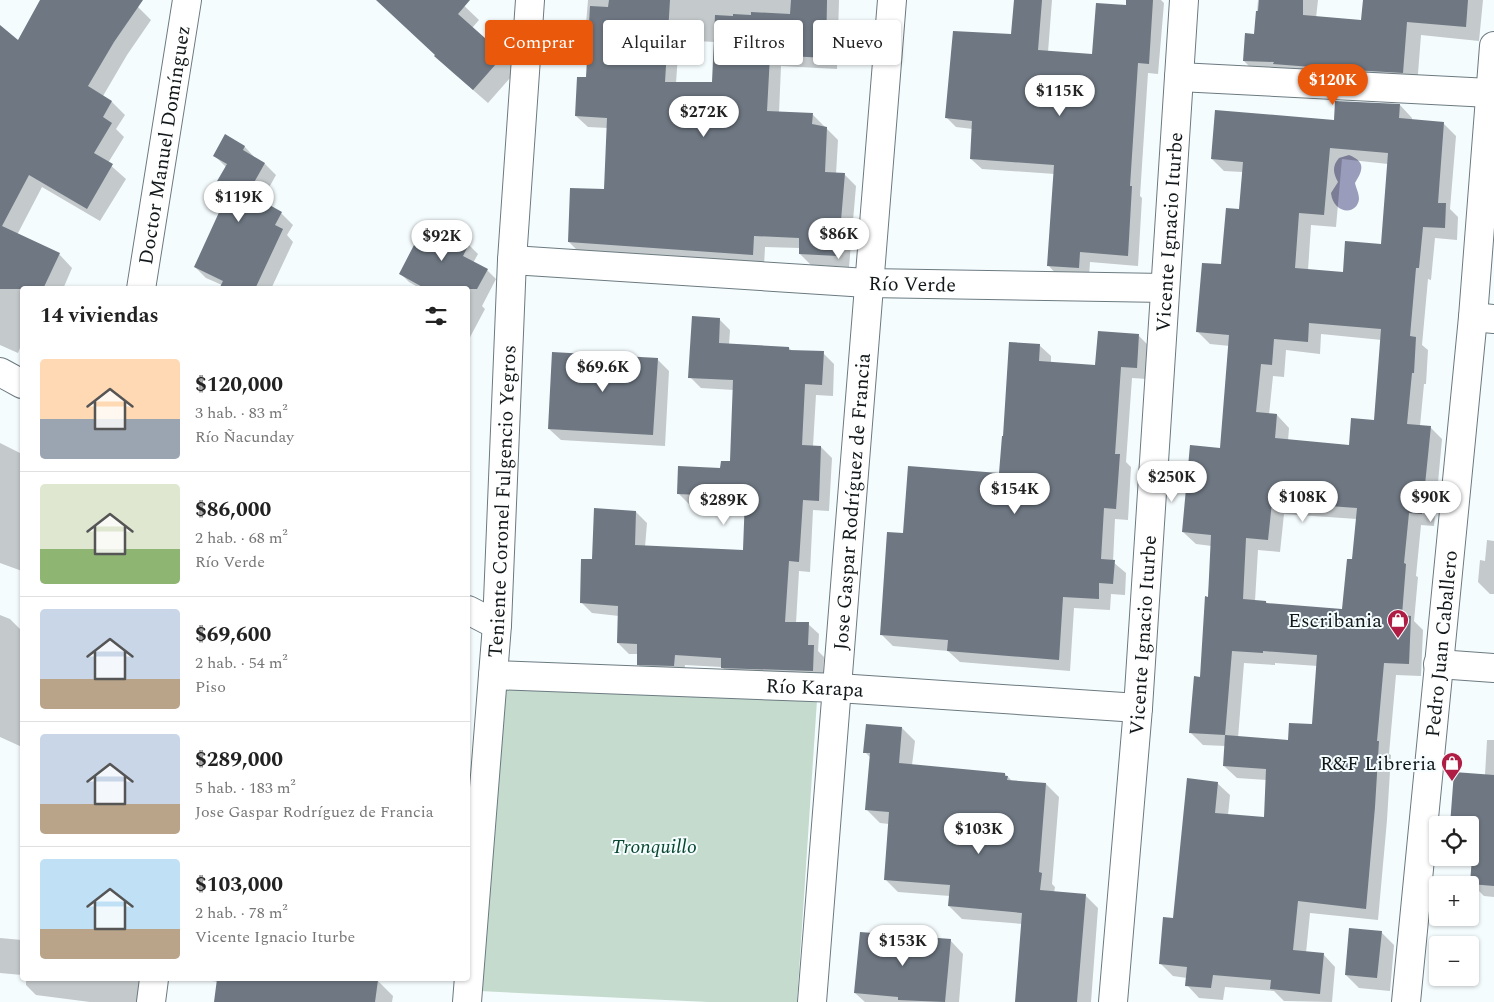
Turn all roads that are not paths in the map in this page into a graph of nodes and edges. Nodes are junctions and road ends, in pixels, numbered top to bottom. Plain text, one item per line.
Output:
1 (186, 0) edge
2 (530, 0) edge
3 (892, 0) edge
4 (1184, 0) edge
5 (1494, 46) edge
6 (1178, 77) junction
7 (1490, 93) junction
8 (512, 260) junction
9 (868, 283) junction
10 (141, 286) edge
11 (1165, 288) junction
12 (1483, 318) edge
13 (0, 372) edge
14 (20, 383) edge
15 (470, 611) edge
16 (497, 625) junction
17 (1438, 664) junction
18 (1494, 668) edge
19 (493, 675) junction
20 (838, 688) junction
21 (1138, 708) junction
22 (470, 964) edge
23 (154, 981) edge
24 (469, 981) edge
25 (152, 1002) edge
26 (467, 1002) edge
27 (812, 1002) edge
28 (1113, 1002) edge
29 (1406, 1002) edge

1 - 10 street, Doctor Manuel Domínguez
2 - 8 street, Teniente Coronel Fulgencio Yegros
3 - 9 street, Jose Gaspar Rodríguez de Francia
4 - 6 street, Vicente Ignacio Iturbe
5 - 7 street, Pedro Juan Caballero
6 - 7 street
6 - 11 street, Vicente Ignacio Iturbe
7 - 12 street, Pedro Juan Caballero
8 - 9 street, Río Verde
8 - 16 street, Teniente Coronel Fulgencio Yegros
9 - 11 street, Río Verde
9 - 20 street, Jose Gaspar Rodríguez de Francia
11 - 21 street, Vicente Ignacio Iturbe
12 - 17 street, Pedro Juan Caballero
13 - 14 street
15 - 16 street
16 - 19 street, Teniente Coronel Fulgencio Yegros
17 - 18 street
17 - 29 street, Pedro Juan Caballero
19 - 20 street, Río Karapa
19 - 22 street, Teniente Coronel Fulgencio Yegros
20 - 21 street, Río Karapa
20 - 27 street, Jose Gaspar Rodríguez de Francia
21 - 28 street, Vicente Ignacio Iturbe
23 - 25 street
24 - 26 street, Teniente Coronel Fulgencio Yegros

